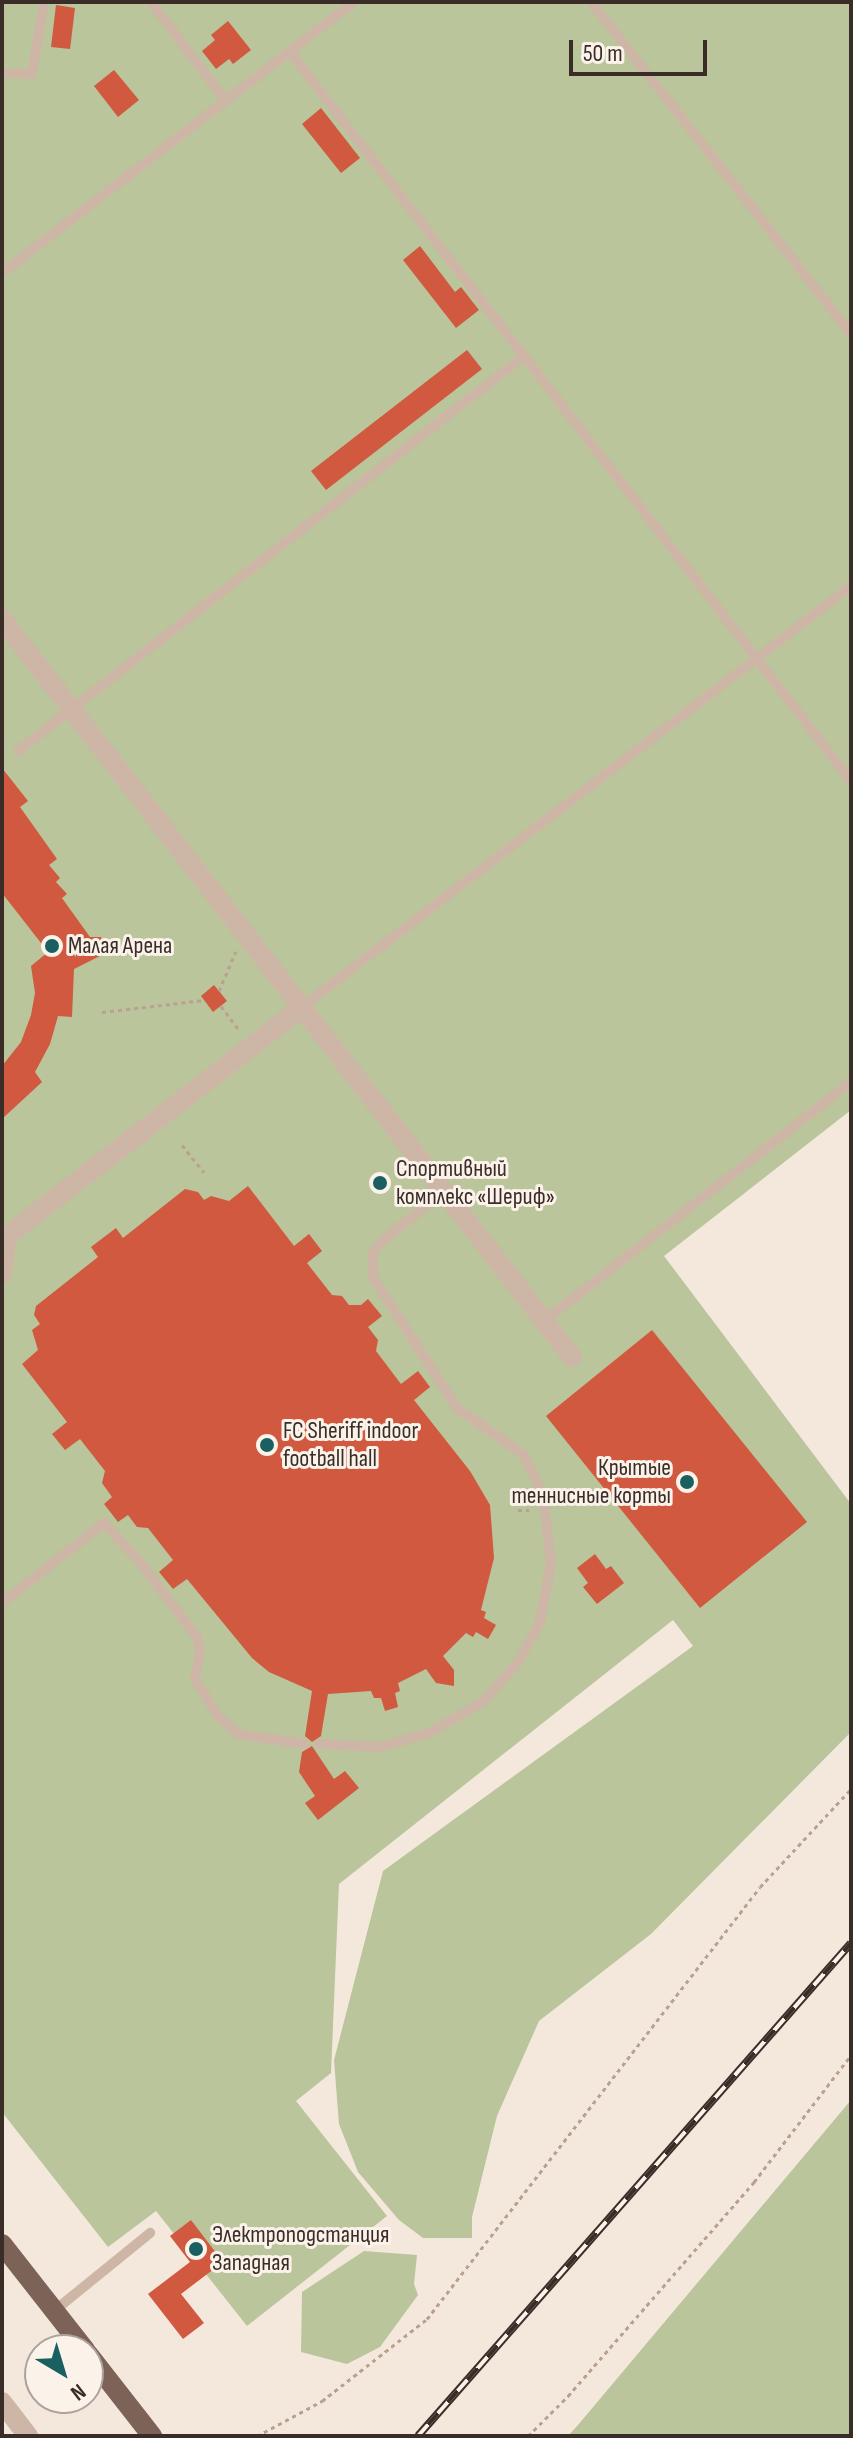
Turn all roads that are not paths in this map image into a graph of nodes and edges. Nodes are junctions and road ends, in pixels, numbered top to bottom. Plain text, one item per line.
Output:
1 (44, 2) edge
2 (151, 2) edge
3 (354, 2) edge
4 (591, 2) edge
5 (290, 52) junction
6 (2, 73) edge
7 (226, 101) junction
8 (2, 273) edge
9 (851, 333) edge
10 (524, 356) junction
11 (851, 586) edge
12 (2, 619) edge
13 (756, 658) junction
14 (72, 709) junction
15 (18, 751) dead end
16 (851, 781) edge
17 (302, 1007) junction
18 (851, 1082) edge
19 (444, 1191) junction
20 (2, 1274) edge
21 (544, 1321) junction
22 (572, 1357) dead end
23 (2, 1603) edge
24 (304, 1744) dead end
25 (319, 1744) dead end
26 (150, 2233) dead end
27 (2, 2244) edge
28 (54, 2311) junction
29 (73, 2334) edge
30 (104, 2376) edge
31 (5, 2411) edge
32 (142, 2431) edge
33 (28, 2436) edge

1 - 6 lane
2 - 7 lane
3 - 5 lane
4 - 9 lane
5 - 7 lane
5 - 10 lane
7 - 8 lane
10 - 13 lane
10 - 14 lane
11 - 13 lane
12 - 14 street
13 - 16 lane
13 - 17 lane
14 - 15 lane
14 - 17 street
17 - 19 street
17 - 20 street
18 - 21 lane
19 - 21 street
19 - 25 lane
21 - 22 street
23 - 24 lane
26 - 28 lane
27 - 28 main road
28 - 29 main road
30 - 32 main road
31 - 33 street

